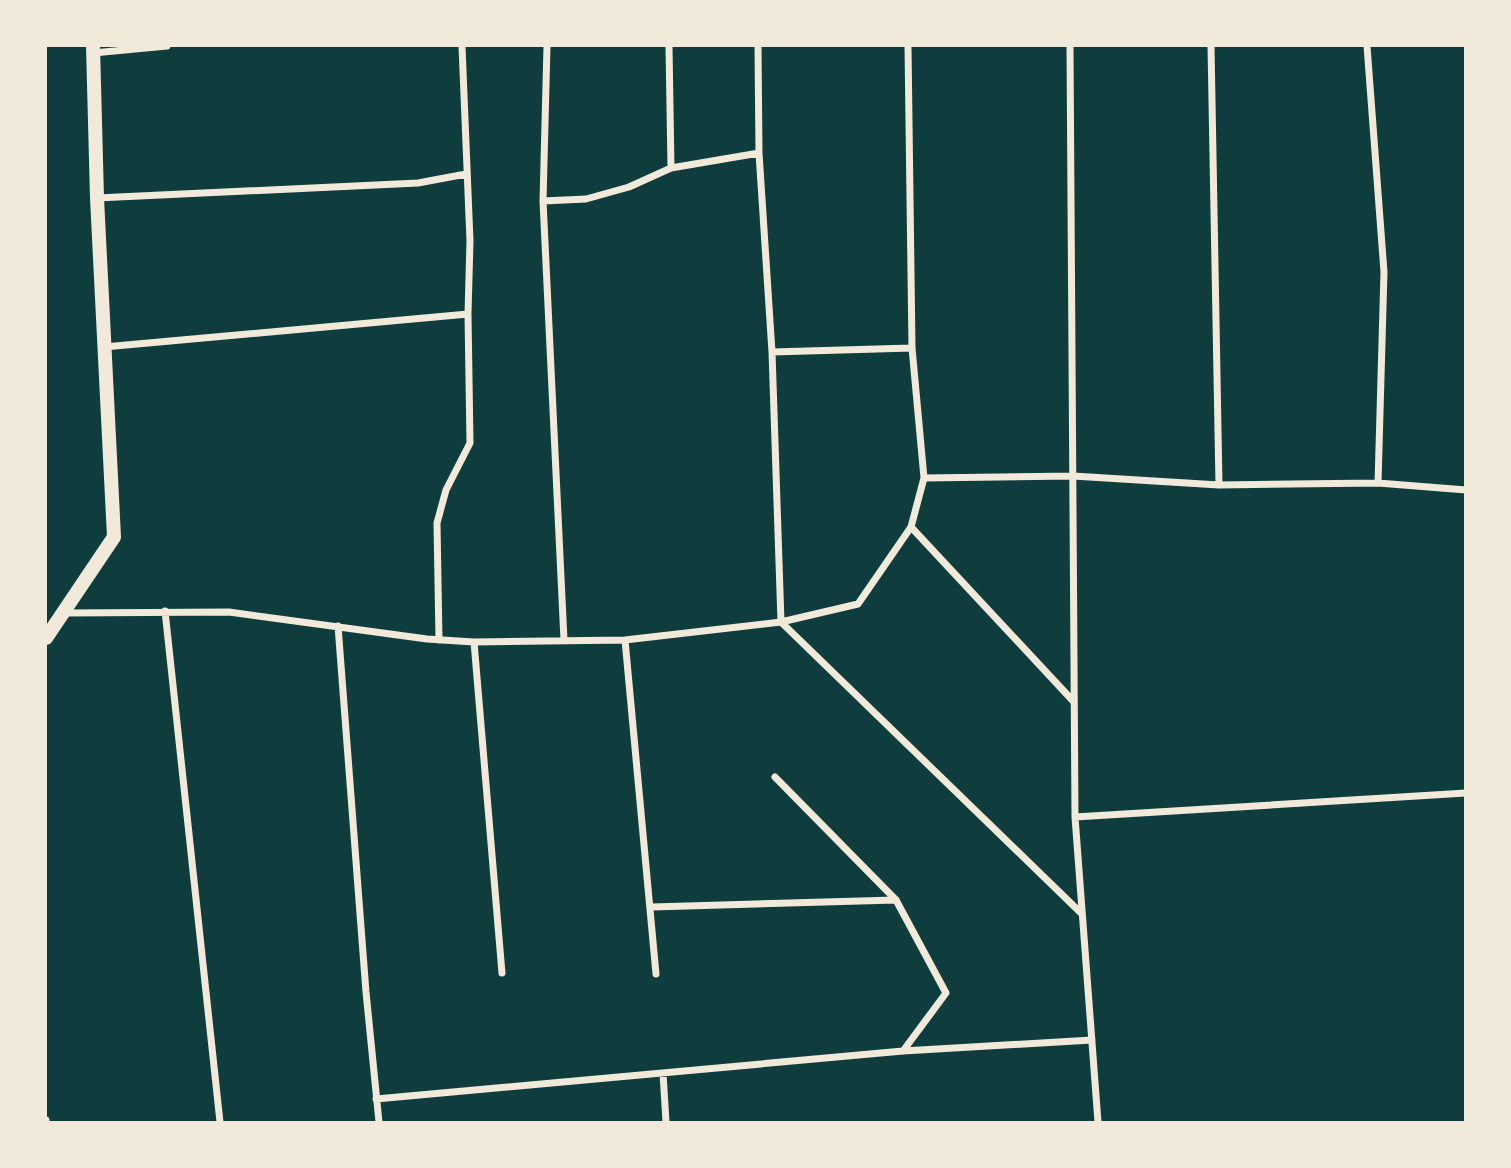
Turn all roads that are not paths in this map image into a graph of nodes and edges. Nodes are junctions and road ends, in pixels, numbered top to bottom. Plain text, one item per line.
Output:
1 (167, 46) edge
2 (461, 46) edge
3 (547, 46) edge
4 (669, 46) edge
5 (758, 46) edge
6 (908, 46) edge
7 (1070, 46) edge
8 (1210, 46) edge
9 (1367, 46) edge
10 (93, 49) edge
11 (760, 153) junction
12 (671, 168) junction
13 (467, 174) junction
14 (97, 198) junction
15 (543, 201) junction
16 (468, 314) junction
17 (104, 347) junction
18 (912, 348) junction
19 (772, 352) junction
20 (1073, 476) junction
21 (924, 478) junction
22 (1378, 483) junction
23 (1219, 485) junction
24 (1465, 490) edge
25 (911, 527) junction
26 (165, 611) junction
27 (63, 613) junction
28 (781, 622) junction
29 (338, 626) junction
30 (46, 638) edge
31 (564, 639) junction
32 (439, 640) junction
33 (625, 640) junction
34 (474, 642) junction
35 (1075, 703) junction
36 (775, 777) dead end
37 (1465, 793) edge
38 (1075, 817) junction
39 (896, 900) junction
40 (652, 907) junction
41 (1082, 914) junction
42 (502, 973) dead end
43 (656, 974) dead end
44 (1092, 1041) junction
45 (903, 1051) junction
46 (663, 1073) junction
47 (376, 1099) junction
48 (220, 1122) edge
49 (379, 1122) edge
50 (667, 1122) edge
51 (1098, 1122) edge

1 - 10 street
2 - 13 street
3 - 15 street
4 - 12 street
5 - 11 street
6 - 18 street
7 - 20 street
8 - 23 street
9 - 22 street
10 - 14 main road
11 - 12 street
11 - 19 street
12 - 15 street
13 - 14 street
13 - 16 street
14 - 17 main road
15 - 31 street
16 - 17 street
16 - 32 street
17 - 27 main road
18 - 19 street
18 - 21 street
19 - 28 street
20 - 21 street
20 - 23 street
20 - 35 street
21 - 25 street
22 - 23 street
22 - 24 street
25 - 28 street
25 - 35 street
26 - 27 street
26 - 29 street
26 - 48 street
27 - 30 main road
28 - 33 street
28 - 41 street
29 - 32 street
29 - 47 street
31 - 33 street
31 - 34 street
32 - 34 street
33 - 40 street
34 - 42 street
35 - 38 street
36 - 39 street
37 - 38 street
38 - 41 street
39 - 40 street
39 - 45 street
40 - 43 street
41 - 44 street
44 - 45 street
44 - 51 street
45 - 46 street
46 - 47 street
46 - 50 street
47 - 49 street

